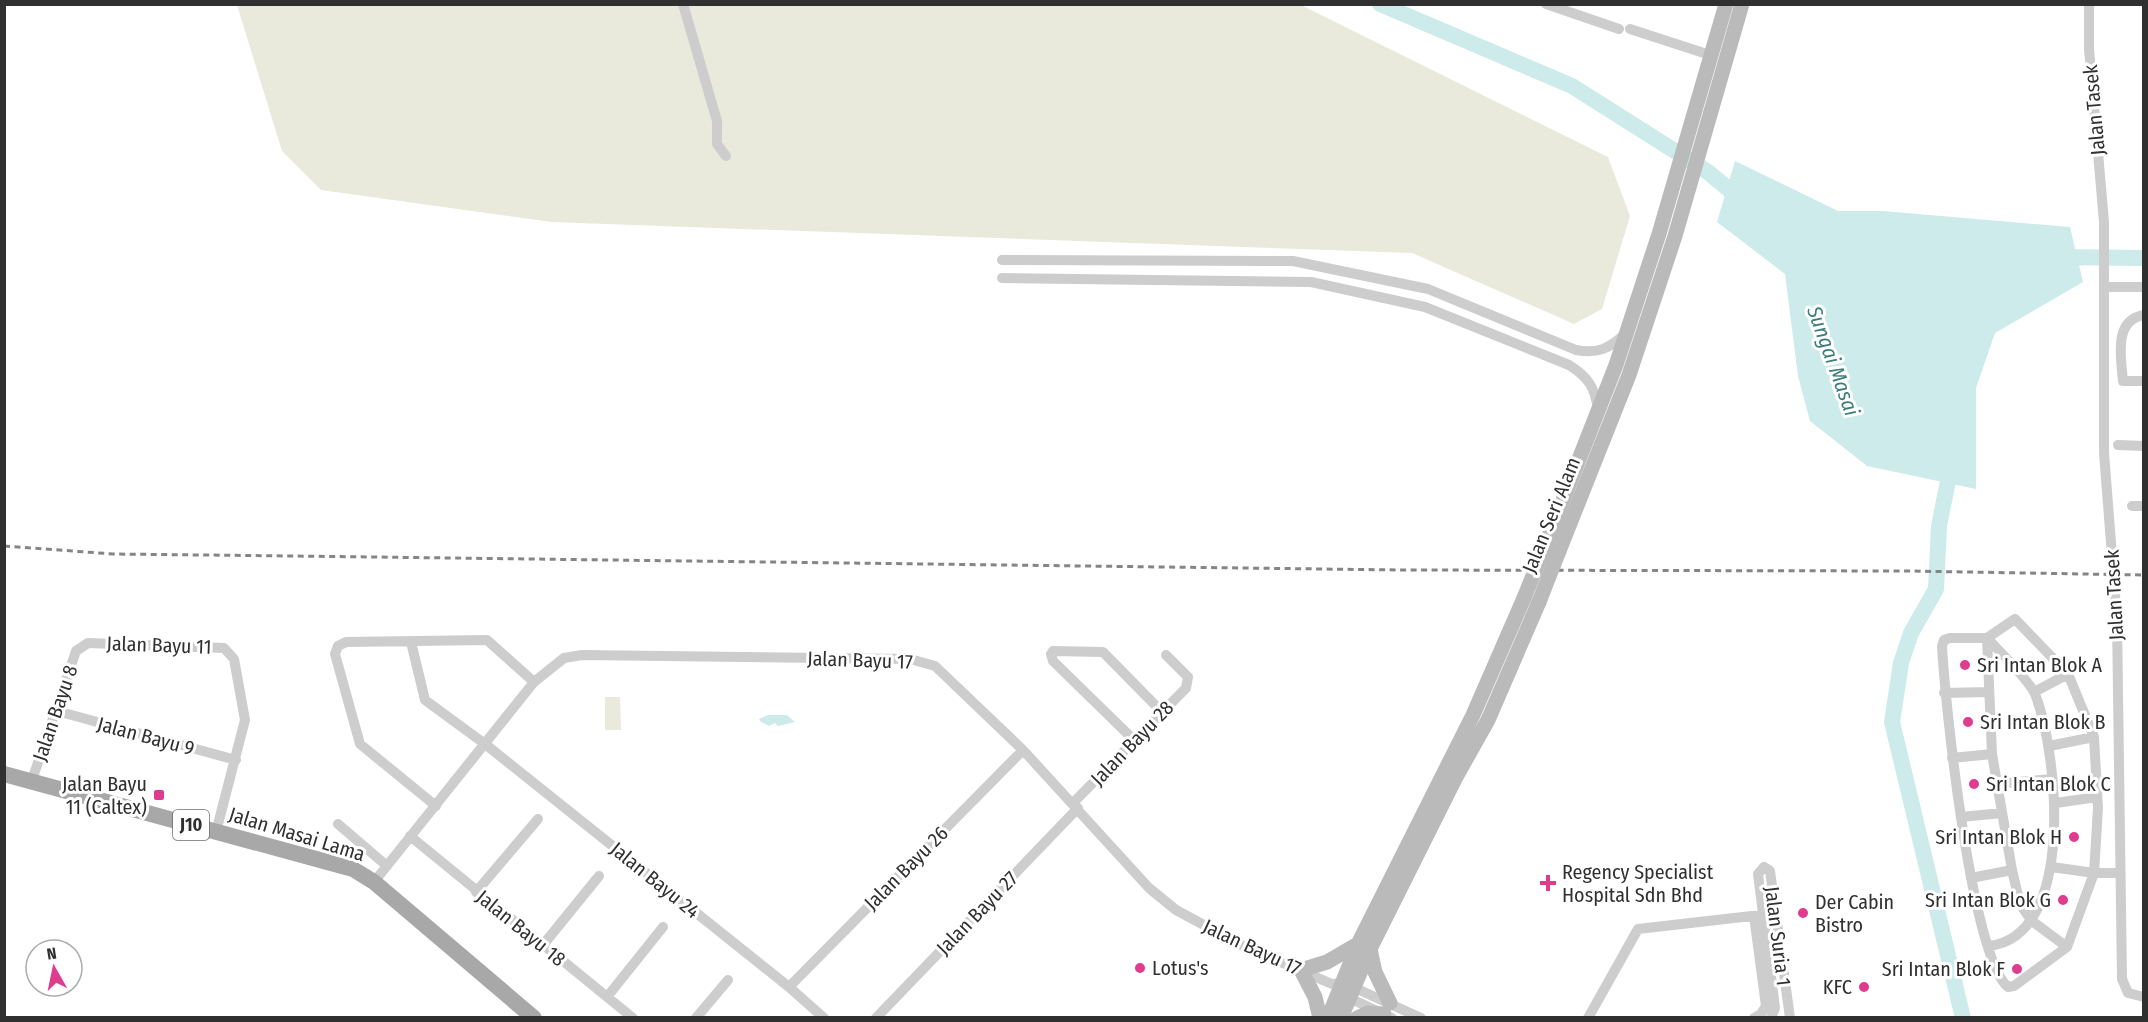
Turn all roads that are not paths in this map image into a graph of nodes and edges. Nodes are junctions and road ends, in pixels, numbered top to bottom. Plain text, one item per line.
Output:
1 (683, 4) edge
2 (1546, 4) edge
3 (1726, 4) edge
4 (1742, 4) edge
5 (2089, 4) edge
6 (1710, 55) junction
7 (726, 156) dead end
8 (1002, 260) dead end
9 (1002, 278) dead end
10 (2104, 287) junction
11 (2144, 288) edge
12 (2142, 315) edge
13 (1626, 333) junction
14 (2144, 381) edge
15 (1598, 410) junction
16 (2118, 445) dead end
17 (2144, 446) edge
18 (2132, 506) dead end
19 (2144, 506) edge
20 (1552, 548) junction
21 (1987, 638) junction
22 (411, 642) junction
23 (81, 646) joint
24 (1166, 655) dead end
25 (2068, 674) junction
26 (534, 682) junction
27 (1989, 692) junction
28 (2034, 692) junction
29 (1944, 693) junction
30 (57, 711) junction
31 (1162, 712) junction
32 (2094, 737) junction
33 (1135, 741) junction
34 (485, 744) junction
35 (2049, 746) junction
36 (1023, 750) junction
37 (1992, 754) junction
38 (1952, 758) junction
39 (236, 760) junction
40 (4, 774) edge
41 (2052, 779) junction
42 (32, 780) junction
43 (1997, 784) junction
44 (2097, 797) junction
45 (2056, 803) junction
46 (436, 806) junction
47 (1075, 806) junction
48 (2002, 813) junction
49 (1961, 817) junction
50 (538, 819) dead end
51 (338, 824) dead end
52 (216, 832) junction
53 (410, 836) junction
54 (387, 866) junction
55 (2052, 867) junction
56 (2012, 870) junction
57 (2094, 873) junction
58 (2119, 873) junction
59 (599, 876) dead end
60 (1971, 878) junction
61 (374, 882) junction
62 (476, 892) junction
63 (1764, 915) junction
64 (2032, 921) junction
65 (663, 927) dead end
66 (543, 945) junction
67 (1988, 945) junction
68 (1364, 946) junction
69 (2067, 947) junction
70 (1301, 970) junction
71 (728, 980) dead end
72 (789, 987) junction
73 (1343, 989) junction
74 (607, 997) junction
75 (2144, 997) edge
76 (813, 1008) junction
77 (1389, 1011) edge
78 (534, 1017) edge
79 (633, 1017) edge
80 (696, 1017) edge
81 (806, 1017) edge
82 (824, 1017) edge
83 (876, 1017) edge
84 (1320, 1017) edge
85 (1328, 1017) edge
86 (1341, 1017) edge
87 (1357, 1017) edge
88 (1421, 1017) edge
89 (1588, 1017) edge
90 (1754, 1017) edge
91 (1772, 1017) edge
92 (1789, 1017) edge

1 - 7 street
2 - 6 street
3 - 6 main road, Jalan Seri Alam
4 - 20 main road, Jalan Seri Alam
5 - 10 street, Jalan Tasek
6 - 13 main road, Jalan Seri Alam
8 - 13 street
9 - 15 street
10 - 11 street
10 - 58 street, Jalan Tasek
12 - 14 street
13 - 15 main road, Jalan Seri Alam
15 - 20 main road, Jalan Seri Alam
16 - 17 street
18 - 19 street
20 - 68 main road, Jalan Seri Alam, bridge
20 - 68 main road, Jalan Seri Alam, bridge
21 - 25 street
21 - 27 street
21 - 28 street
21 - 29 street
22 - 26 street
22 - 34 street, Jalan Bayu 24
22 - 46 street
23 - 30 street, Jalan Bayu 8
23 - 39 street, Jalan Bayu 11
24 - 31 street, Jalan Bayu 28
25 - 28 street
25 - 32 street
26 - 34 street, Jalan Bayu 17
26 - 36 street, Jalan Bayu 17
27 - 29 street
27 - 37 street
28 - 35 street
29 - 38 street
30 - 39 street, Jalan Bayu 9
30 - 42 street, Jalan Bayu 8
31 - 33 street, Jalan Bayu 28
31 - 33 street
32 - 35 street
32 - 44 street
33 - 47 street, Jalan Bayu 28
34 - 46 street, Jalan Bayu 17
34 - 72 street, Jalan Bayu 24
35 - 41 street
36 - 47 street, Jalan Bayu 17
36 - 72 street, Jalan Bayu 26
37 - 38 street
37 - 43 street
38 - 49 street
39 - 52 street, Jalan Bayu 11
40 - 42 main road, Jalan Masai Lama / J10
41 - 43 street
41 - 45 street
42 - 52 main road, Jalan Masai Lama / J10
43 - 48 street
44 - 45 street
44 - 57 street
45 - 55 street
46 - 53 street, Jalan Bayu 17
47 - 70 street, Jalan Bayu 17
47 - 83 street, Jalan Bayu 27
48 - 49 street
48 - 56 street
49 - 60 street
50 - 62 street
51 - 54 street
52 - 61 main road, Jalan Masai Lama / J10
53 - 54 street, Jalan Bayu 17
53 - 62 street, Jalan Bayu 18
54 - 61 street, Jalan Bayu 17
55 - 57 street
55 - 64 street
56 - 60 street
56 - 64 street
57 - 58 street
57 - 69 street
58 - 75 street, Jalan Tasek
59 - 66 street
60 - 67 street
61 - 78 main road, Jalan Masai Lama / J10
62 - 66 street, Jalan Bayu 18
63 - 89 street
63 - 90 street
63 - 91 street, Jalan Suria 1
63 - 92 street, Jalan Suria 1
64 - 67 street
64 - 69 street
65 - 74 street
66 - 74 street, Jalan Bayu 18
67 - 69 street
68 - 70 main road
68 - 73 main road, Jalan Seri Alam
68 - 77 main road
70 - 73 street, Jalan Bayu 17
70 - 84 main road
71 - 80 street
72 - 76 street, Jalan Bayu 24
73 - 77 street, Jalan Bayu 17
73 - 85 main road, Jalan Seri Alam
73 - 86 main road, Jalan Seri Alam
74 - 79 street, Jalan Bayu 18
76 - 81 street
76 - 82 street, Jalan Bayu 24
77 - 87 main road
77 - 88 street, Jalan Bayu 17
91 - 92 street

